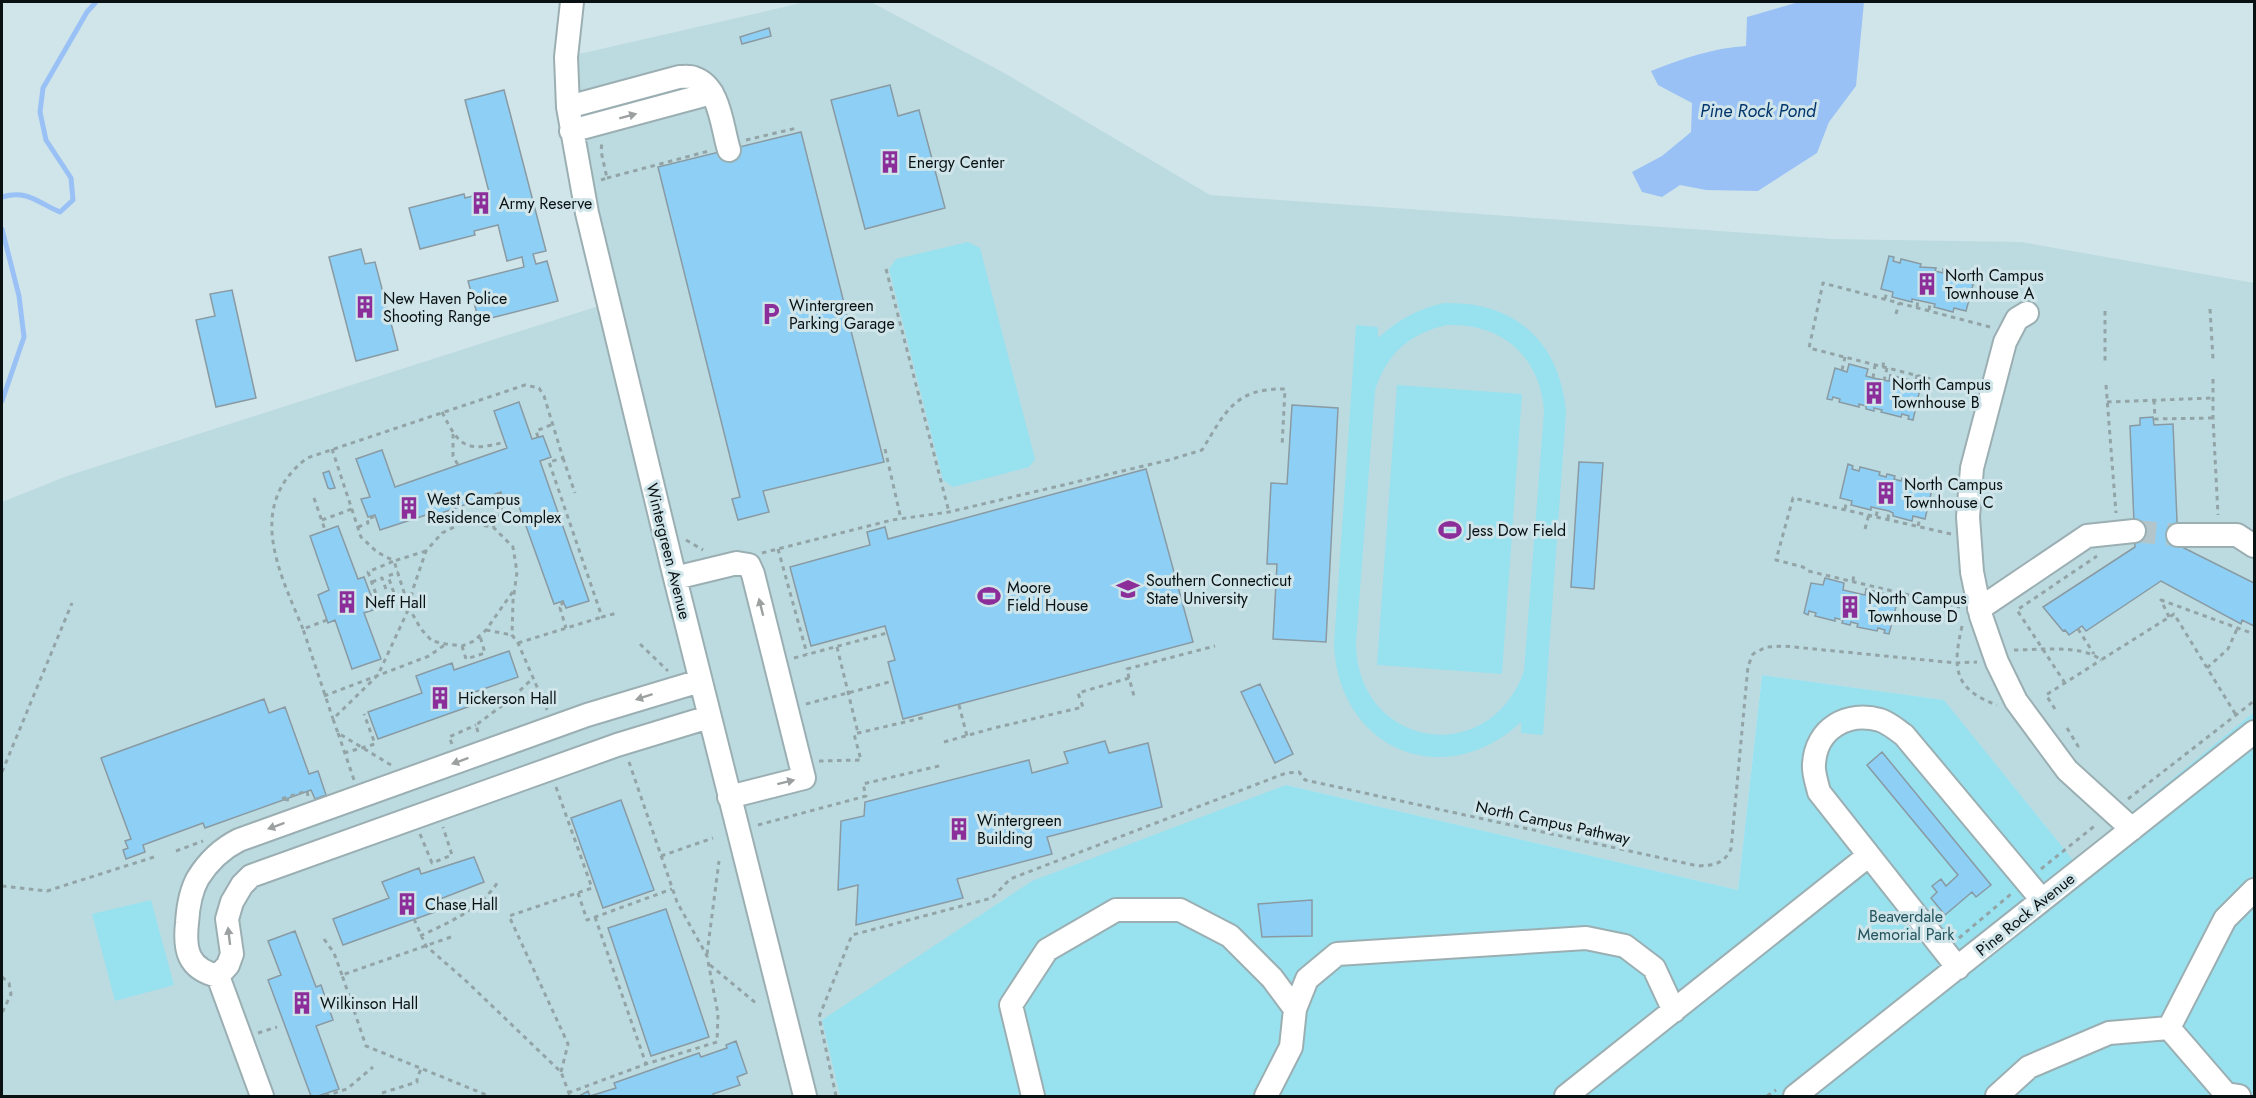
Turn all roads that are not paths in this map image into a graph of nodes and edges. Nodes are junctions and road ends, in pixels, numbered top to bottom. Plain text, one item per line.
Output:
1 (572, 2) edge
2 (709, 89) junction
3 (568, 106) junction
4 (571, 131) junction
5 (729, 150) dead end
6 (2027, 313) dead end
7 (2134, 531) tunnel mouth
8 (2178, 535) tunnel mouth
9 (2254, 546) edge
10 (675, 578) junction
11 (1971, 608) junction
12 (700, 681) junction
13 (709, 717) junction
14 (2254, 732) edge
15 (729, 797) junction
16 (2132, 829) junction
17 (1868, 856) junction
18 (2254, 890) edge
19 (2042, 900) junction
20 (1958, 968) junction
21 (218, 976) junction
22 (1272, 978) junction
23 (1307, 979) junction
24 (1295, 1009) junction
25 (1674, 1011) junction
26 (2169, 1028) junction
27 (1786, 1093) edge
28 (262, 1096) edge
29 (805, 1096) edge
30 (1033, 1096) edge
31 (1266, 1096) edge
32 (1566, 1096) edge
33 (1997, 1096) edge
34 (2230, 1096) edge

1 - 3 street, Wintergreen Avenue
2 - 3 street
4 -> 2 street
2 - 5 street
3 - 4 street, Wintergreen Avenue
4 - 10 street, Wintergreen Avenue
6 - 11 street
7 - 11 street
8 - 9 street
10 - 12 street, Wintergreen Avenue
15 -> 10 street
11 - 16 street
12 - 13 street, Wintergreen Avenue
12 -> 21 street
13 - 15 street, Wintergreen Avenue
21 -> 13 street
14 - 16 street, Pine Rock Avenue
15 - 29 street, Wintergreen Avenue
16 - 19 street, Pine Rock Avenue
17 - 19 street
17 - 20 street
17 - 25 street
18 - 26 street
19 - 20 street, Pine Rock Avenue
20 - 27 street, Pine Rock Avenue
21 - 28 street
22 - 23 street
22 - 24 street
22 - 30 street
23 - 24 street
23 - 25 street
24 - 31 street
25 - 32 street
26 - 33 street
26 - 34 street

